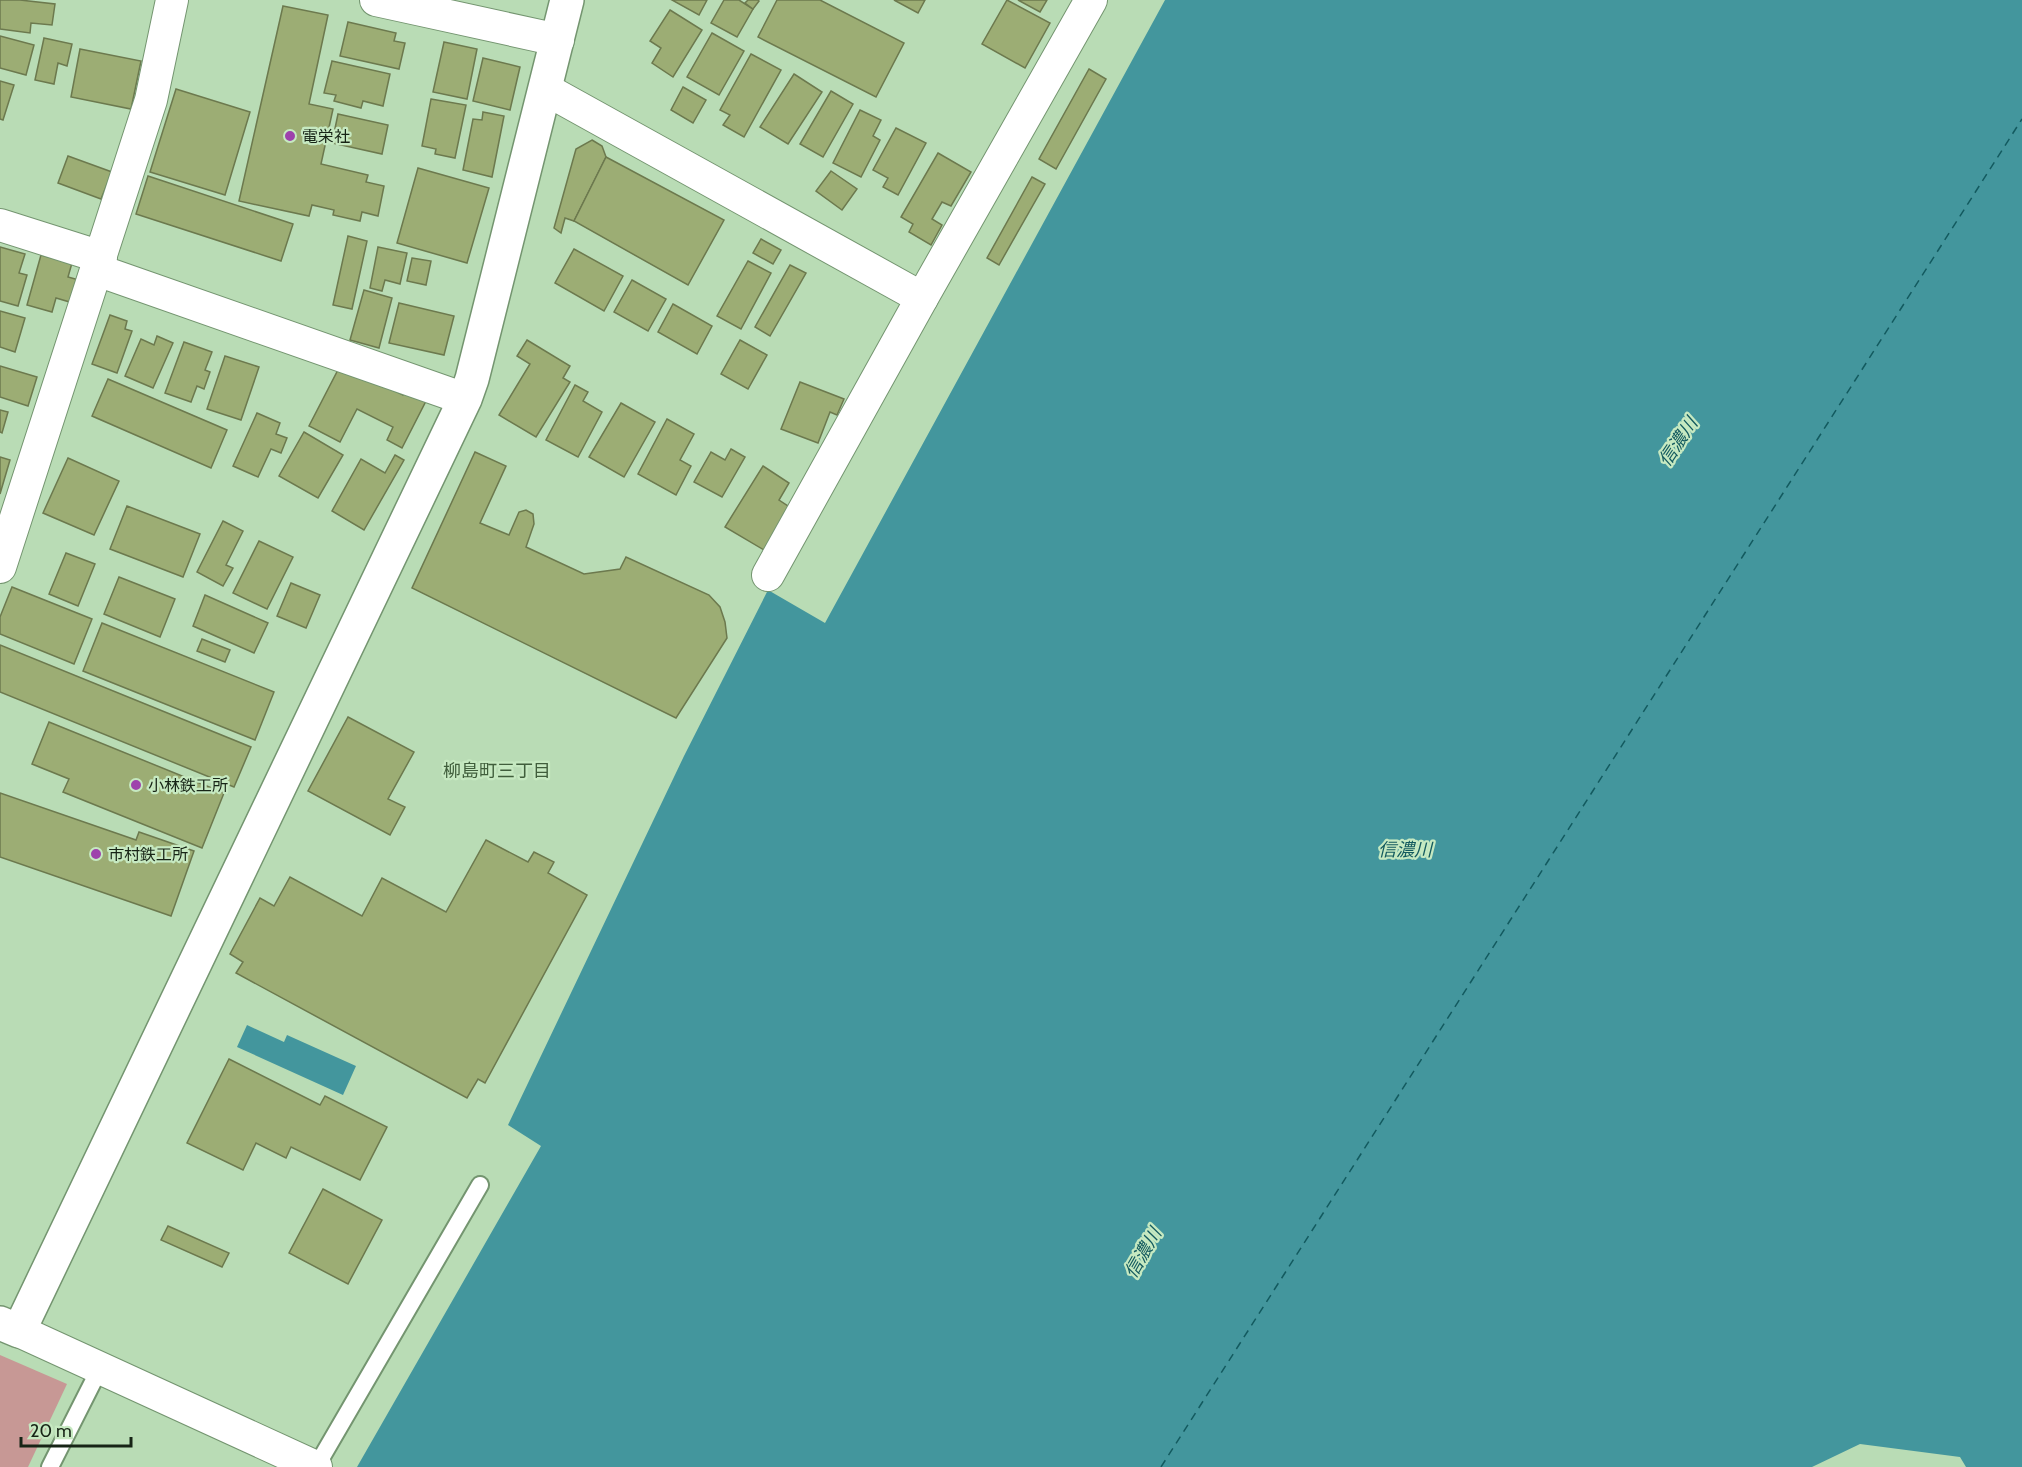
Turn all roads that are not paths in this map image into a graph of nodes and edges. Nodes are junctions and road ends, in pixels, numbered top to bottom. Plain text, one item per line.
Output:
1 (172, 0) edge
2 (376, 0) edge
3 (567, 0) edge
4 (1091, 0) edge
5 (558, 40) junction
6 (545, 89) junction
7 (0, 225) edge
8 (99, 263) junction
9 (922, 298) junction
10 (465, 399) junction
11 (0, 567) edge
12 (768, 575) dead end
13 (480, 1185) dead end
14 (9, 1327) edge
15 (100, 1368) junction
16 (50, 1467) edge
17 (316, 1467) edge

1 - 8 street
2 - 5 street
3 - 5 street
4 - 9 street
5 - 6 street
6 - 9 street
6 - 10 street
7 - 8 street
8 - 10 street
8 - 11 street
9 - 12 street
10 - 14 street
13 - 17 lane
14 - 15 street
15 - 16 lane
15 - 17 street

